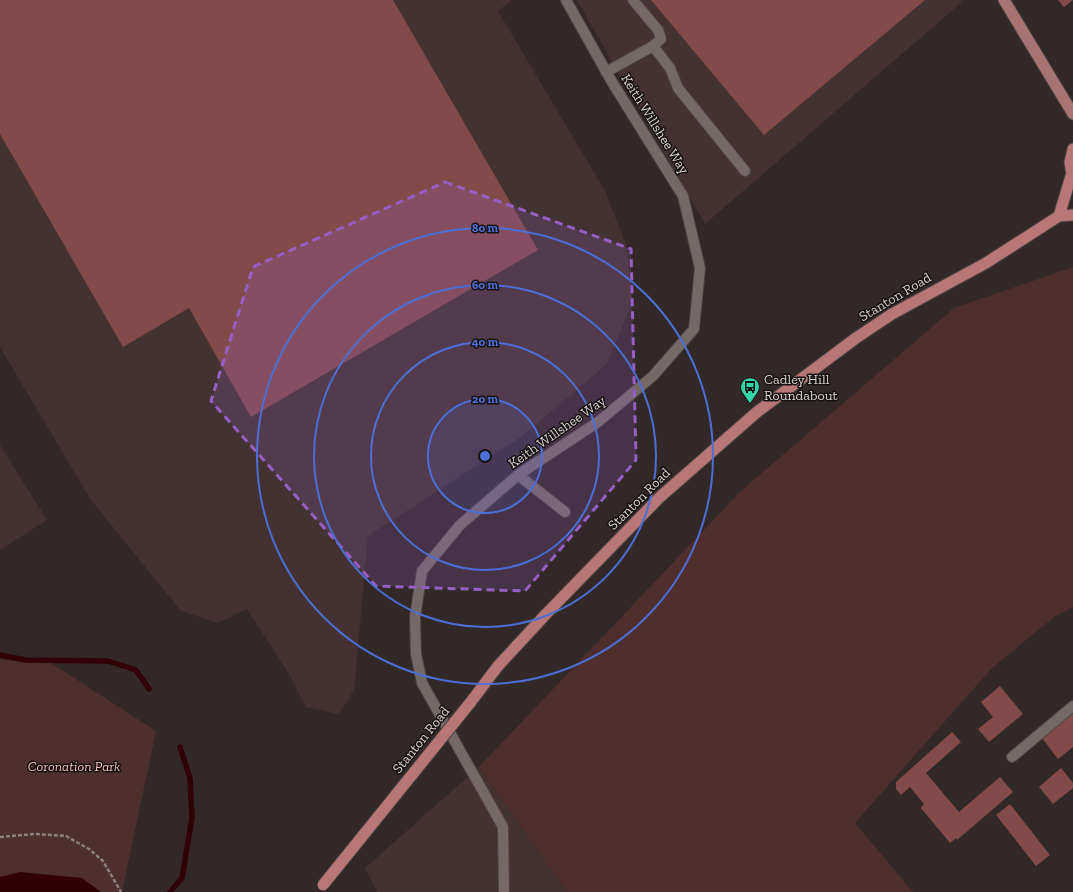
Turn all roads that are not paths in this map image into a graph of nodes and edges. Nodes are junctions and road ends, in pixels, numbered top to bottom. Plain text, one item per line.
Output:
1 (566, 0) edge
2 (633, 0) edge
3 (1004, 0) edge
4 (653, 46) junction
5 (606, 72) junction
6 (1073, 114) edge
7 (1073, 149) edge
8 (745, 171) dead end
9 (1072, 179) edge
10 (1073, 215) edge
11 (1059, 216) junction
12 (518, 475) junction
13 (565, 512) dead end
14 (1073, 706) edge
15 (1012, 757) dead end
16 (320, 889) edge
17 (504, 892) edge

1 - 5 lane, Keith Willshee Way
2 - 4 lane
3 - 6 main road
4 - 5 lane
4 - 8 lane
5 - 12 lane, Keith Willshee Way
7 - 9 highway
9 - 11 highway
10 - 11 highway
11 - 16 highway, Stanton Road, bridge
12 - 13 lane
12 - 17 lane, Keith Willshee Way
14 - 15 lane

